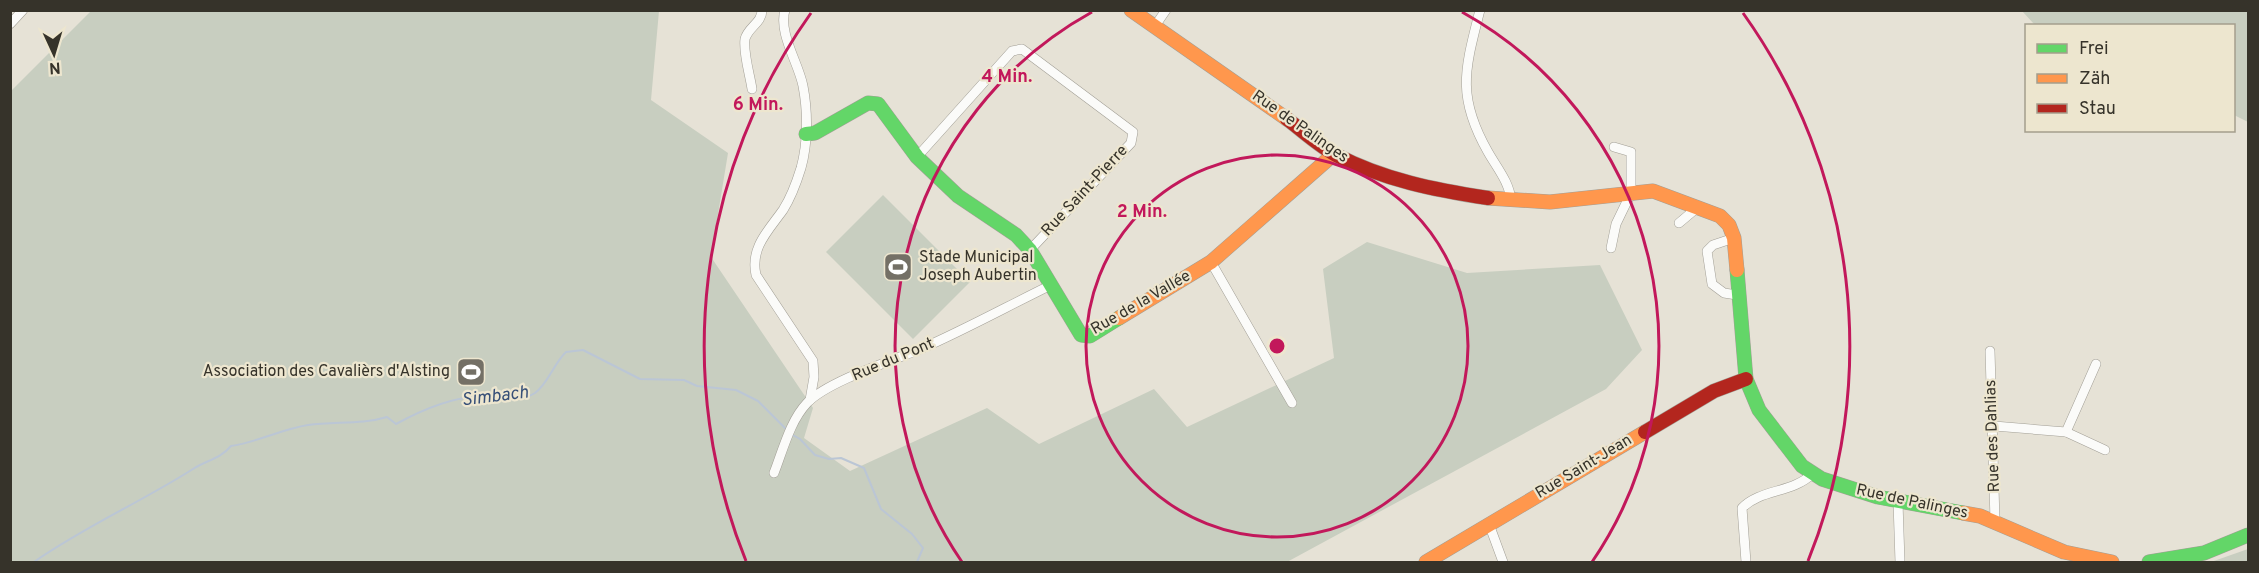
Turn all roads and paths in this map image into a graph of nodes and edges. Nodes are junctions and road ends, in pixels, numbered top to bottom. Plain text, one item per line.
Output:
1 (23, 10) edge
2 (762, 10) edge
3 (785, 10) edge
4 (1131, 10) edge
5 (1166, 10) edge
6 (1480, 10) edge
7 (10, 24) edge
8 (1155, 26) junction
9 (752, 89) dead end
10 (806, 134) junction
11 (1614, 147) dead end
12 (1334, 154) junction
13 (917, 157) junction
14 (1631, 193) junction
15 (1511, 201) junction
16 (1698, 207) junction
17 (1679, 223) dead end
18 (1734, 238) junction
19 (1611, 248) dead end
20 (1030, 250) junction
21 (1211, 262) junction
22 (1051, 285) junction
23 (1737, 295) junction
24 (1990, 351) dead end
25 (2096, 364) dead end
26 (1746, 379) junction
27 (810, 400) junction
28 (1292, 404) dead end
29 (1994, 426) junction
30 (2066, 432) junction
31 (2105, 450) dead end
32 (774, 473) dead end
33 (1812, 474) junction
34 (1899, 502) junction
35 (1995, 521) junction
36 (1489, 524) junction
37 (2248, 535) edge
38 (1426, 562) edge
39 (1503, 562) edge
40 (1746, 562) edge
41 (1900, 562) edge
42 (2112, 562) edge
43 (2149, 562) edge

1 - 7 street
2 - 9 street
3 - 10 street
4 - 8 main road, Rue de Palinges
5 - 8 street
6 - 15 street
8 - 12 main road, Rue de Palinges
10 - 13 main road, Rue de la Vallée
10 - 27 street
11 - 14 street
12 - 15 main road, Rue de Palinges
12 - 21 main road, Rue de la Vallée
13 - 20 main road, Rue de la Vallée
13 - 20 street, Rue Saint-Pierre
14 - 15 main road, Rue de Palinges
14 - 16 main road, Rue de Palinges
14 - 19 street
16 - 17 street
16 - 18 main road, Rue de Palinges
18 - 23 main road, Rue de Palinges
18 - 23 street
20 - 22 main road, Rue de la Vallée
21 - 22 main road, Rue de la Vallée
21 - 28 street
22 - 27 street, Rue du Pont
23 - 26 main road, Rue de Palinges
24 - 29 street, Rue des Dahlias
25 - 30 street
26 - 33 main road, Rue de Palinges
26 - 36 main road, Rue Saint-Jean
27 - 32 street, Rue du Pont
29 - 30 street
29 - 35 street, Rue des Dahlias
30 - 31 street
33 - 34 main road, Rue de Palinges
33 - 40 street
34 - 35 main road, Rue de Palinges
34 - 41 street
35 - 42 main road, Rue de Palinges
36 - 38 main road, Rue Saint-Jean
36 - 39 street
37 - 43 main road

